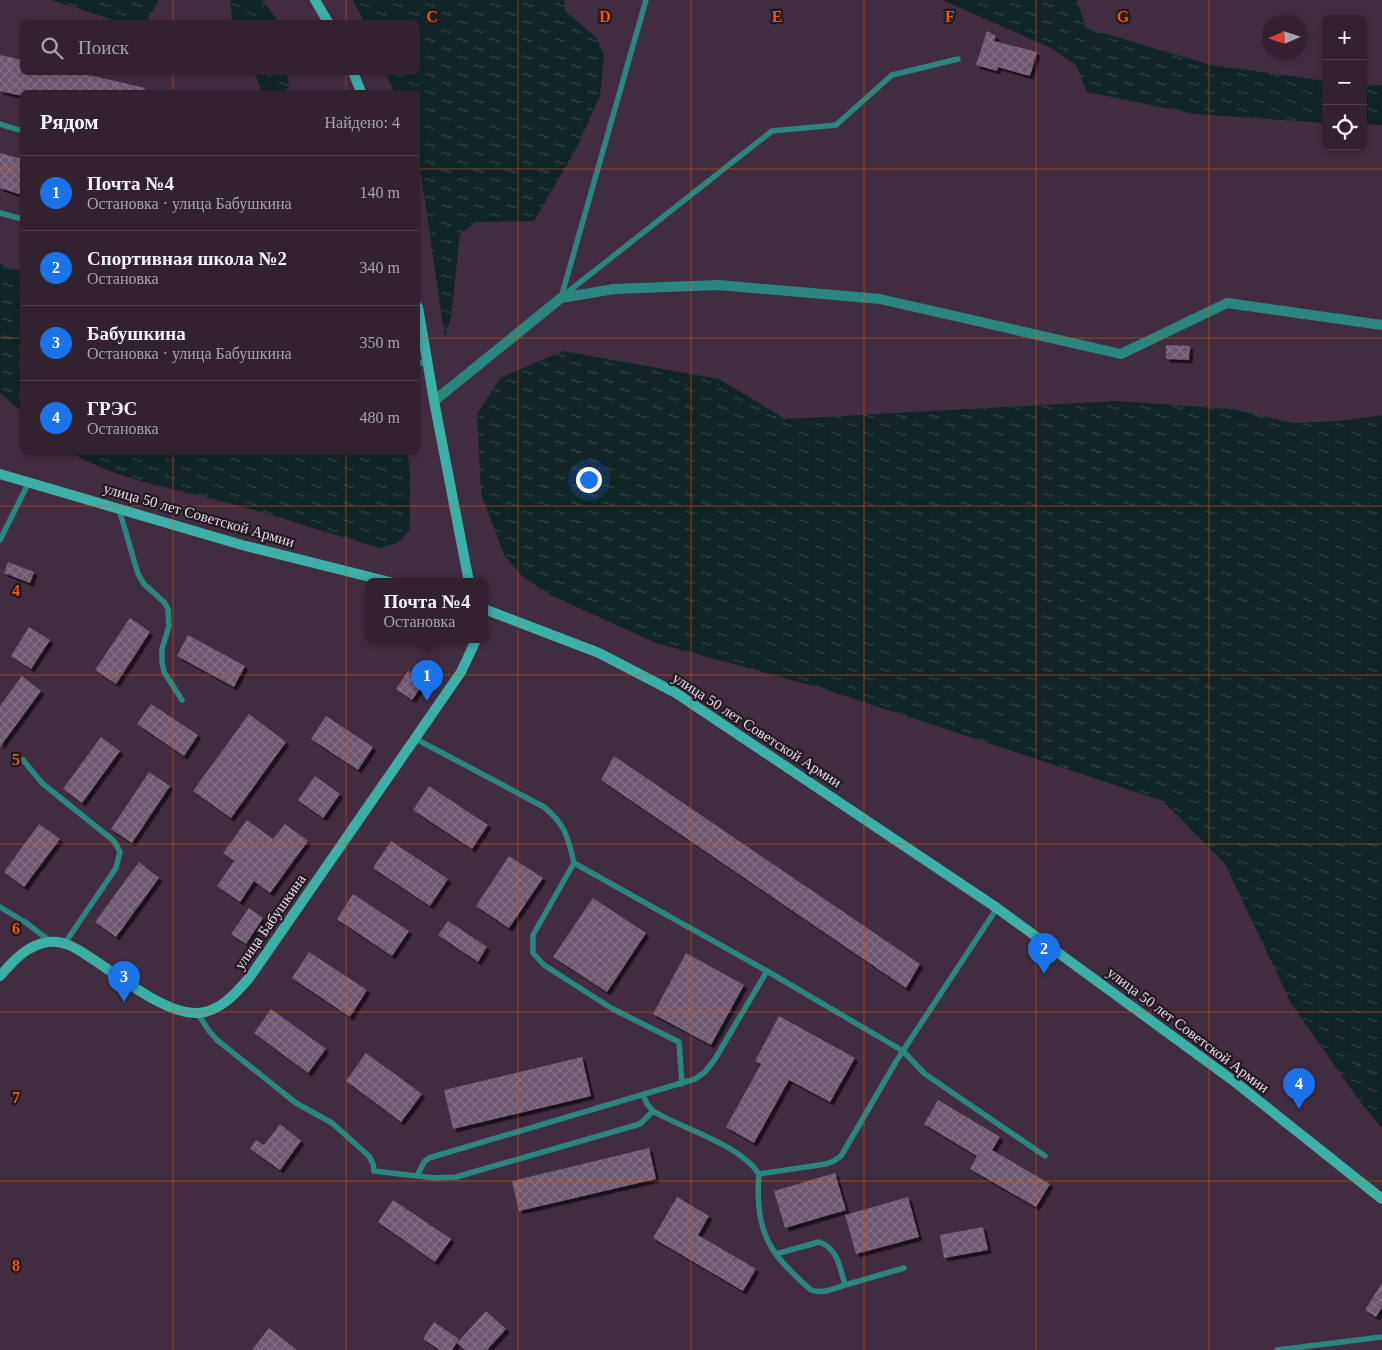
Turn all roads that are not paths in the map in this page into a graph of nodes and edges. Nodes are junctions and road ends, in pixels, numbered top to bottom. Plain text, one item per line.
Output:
1 (315, 0) edge
2 (646, 0) edge
3 (327, 20) edge
4 (958, 59) dead end
5 (354, 75) edge
6 (360, 90) edge
7 (0, 124) edge
8 (20, 130) edge
9 (0, 213) edge
10 (20, 218) edge
11 (561, 298) junction
12 (1382, 324) edge
13 (420, 329) edge
14 (423, 363) edge
15 (434, 401) junction
16 (0, 474) edge
17 (29, 482) junction
18 (118, 509) junction
19 (0, 540) edge
20 (374, 578) edge
21 (468, 578) edge
22 (488, 611) edge
23 (475, 643) edge
24 (182, 700) dead end
25 (416, 739) junction
26 (23, 760) dead end
27 (574, 863) junction
28 (0, 907) edge
29 (997, 908) junction
30 (50, 942) junction
31 (65, 943) junction
32 (767, 971) junction
33 (0, 976) edge
34 (198, 1014) junction
35 (903, 1051) junction
36 (682, 1084) junction
37 (643, 1094) junction
38 (654, 1112) junction
39 (1045, 1156) dead end
40 (759, 1174) junction
41 (417, 1176) junction
42 (1382, 1199) edge
43 (776, 1254) junction
44 (904, 1268) dead end
45 (845, 1285) junction
46 (1382, 1337) edge
47 (1277, 1350) edge

1 - 3 main road
2 - 11 lane
4 - 11 lane
5 - 6 main road
7 - 8 lane
9 - 10 lane
11 - 12 street
11 - 15 street
13 - 14 main road
14 - 15 main road
15 - 21 main road
16 - 17 main road, улица 50 лет Советской Армии
17 - 18 main road, улица 50 лет Советской Армии
17 - 19 lane
18 - 20 main road, улица 50 лет Советской Армии
18 - 24 lane
22 - 29 main road, улица 50 лет Советской Армии
23 - 25 main road, улица Бабушкина
25 - 27 lane
25 - 34 main road, улица Бабушкина
26 - 31 lane
27 - 32 lane
27 - 36 lane
28 - 30 lane
29 - 35 lane
29 - 42 main road, улица 50 лет Советской Армии
30 - 31 main road
30 - 33 main road
31 - 34 main road
32 - 35 lane
32 - 36 lane
34 - 41 lane
35 - 39 lane
35 - 40 lane
36 - 37 lane
37 - 38 lane
37 - 41 lane
38 - 40 lane
38 - 41 lane
40 - 43 lane
43 - 45 lane
43 - 45 lane
44 - 45 lane
46 - 47 lane

